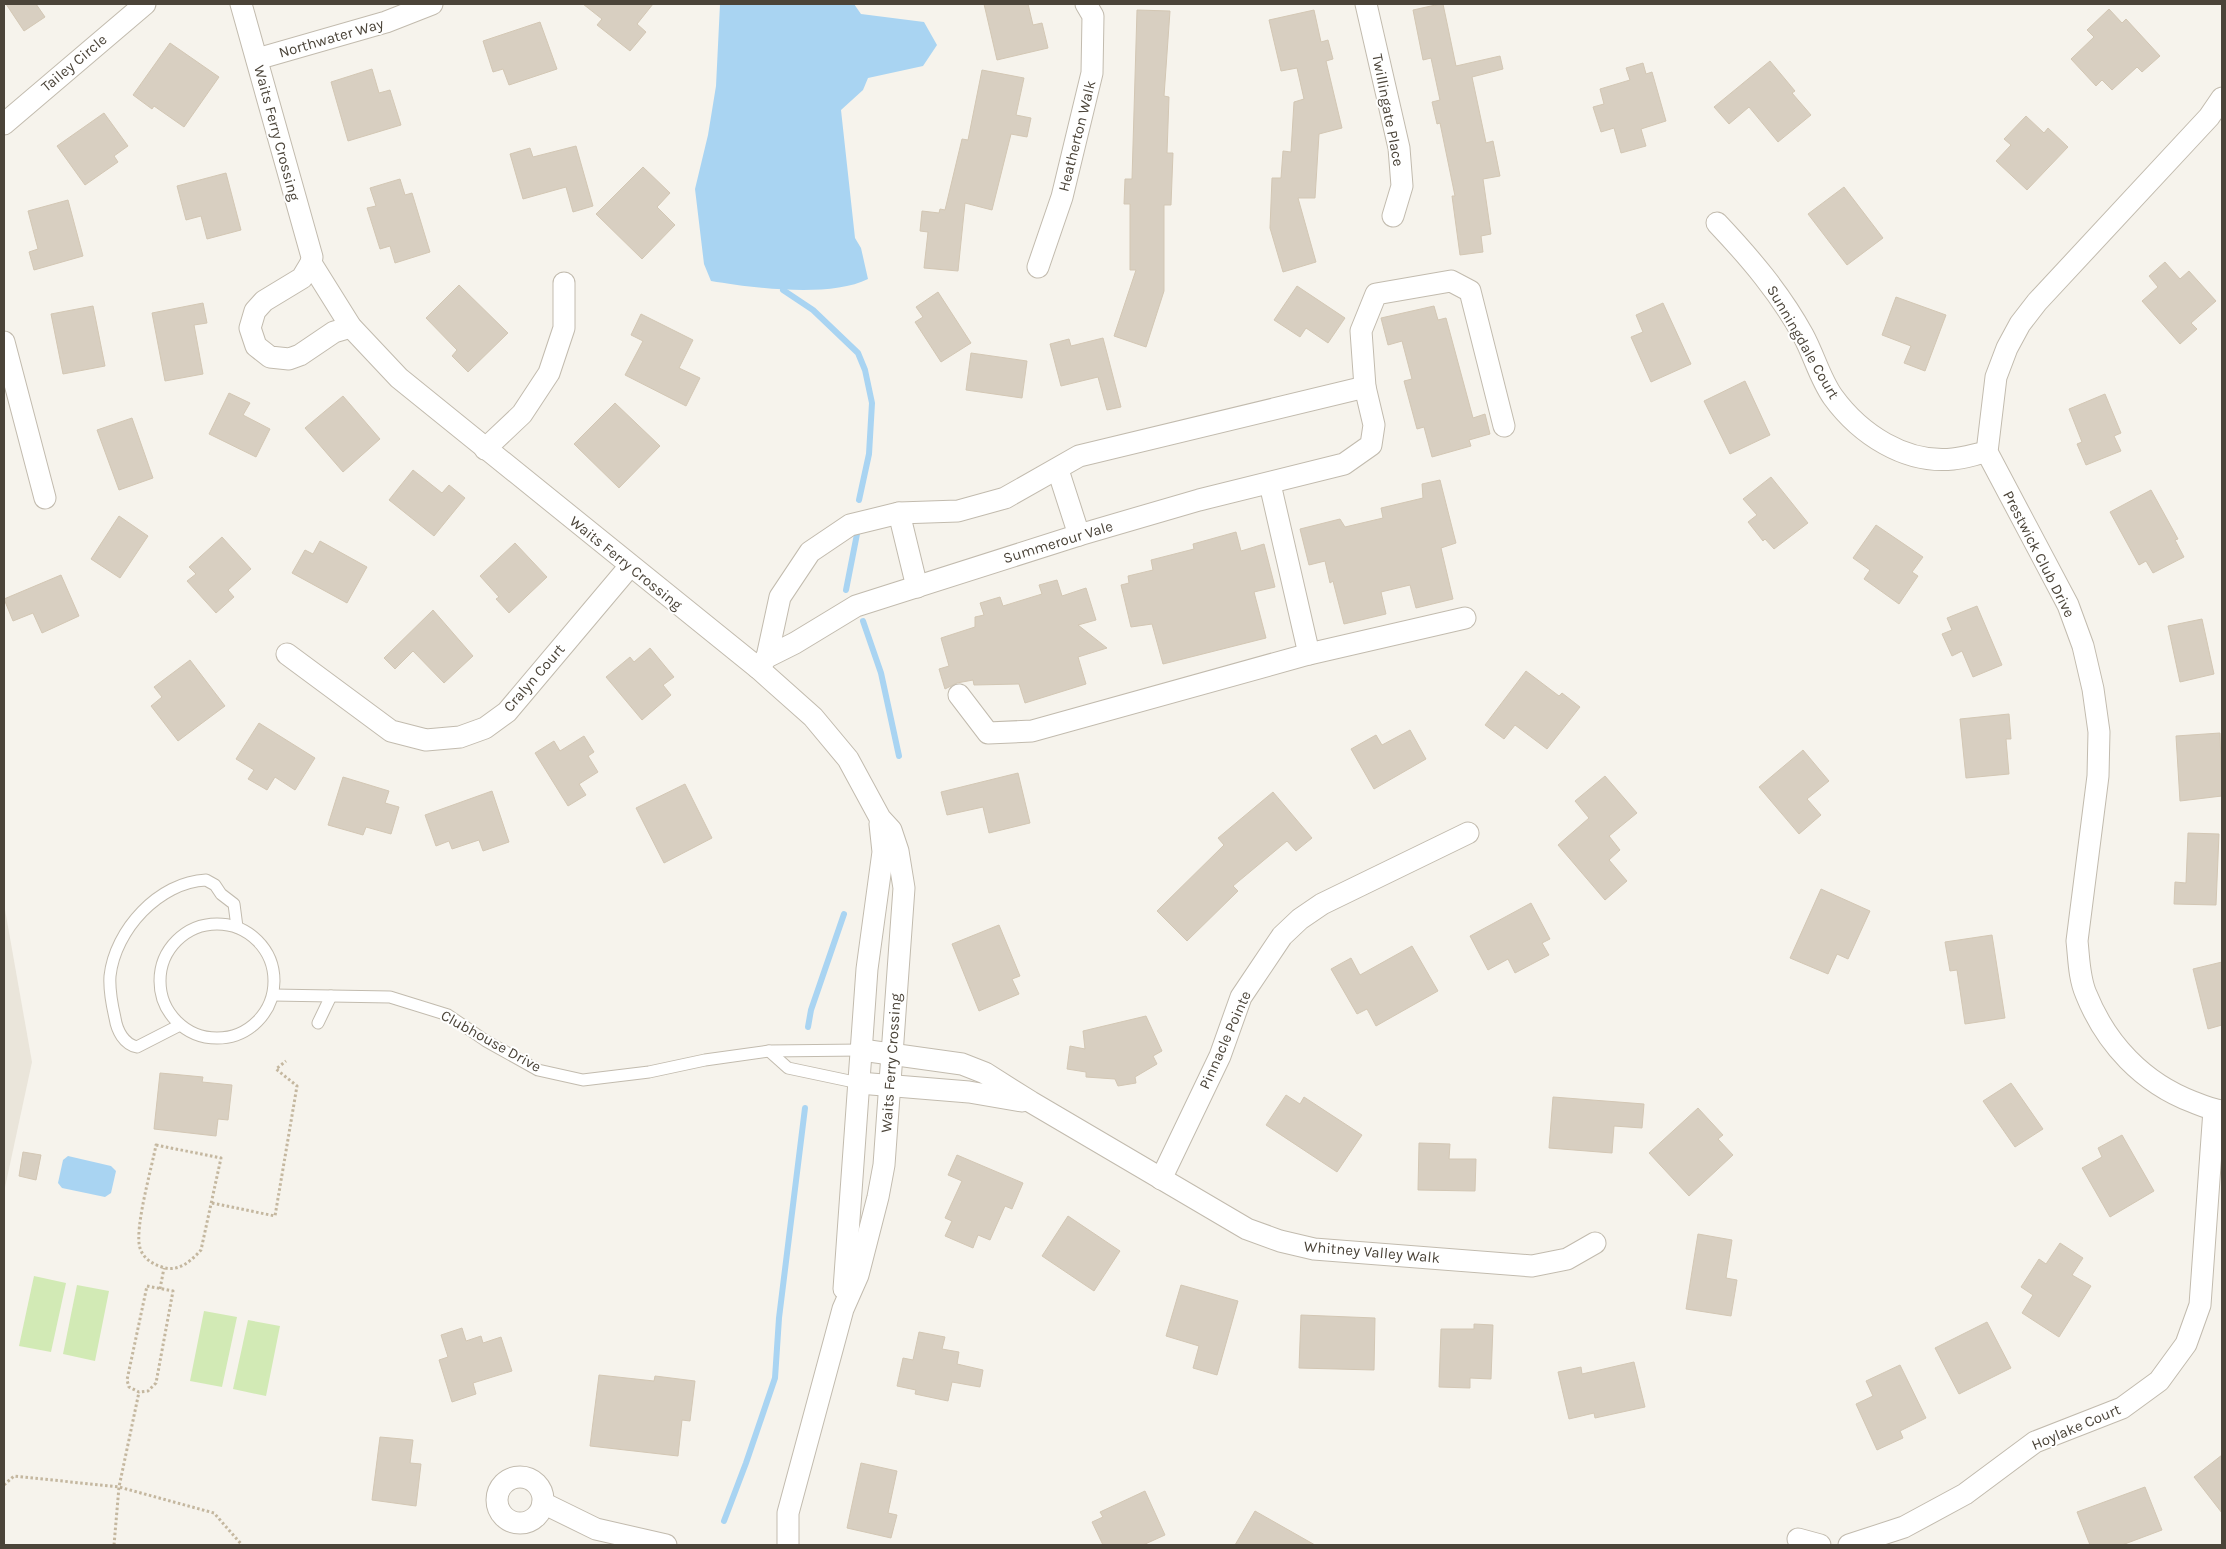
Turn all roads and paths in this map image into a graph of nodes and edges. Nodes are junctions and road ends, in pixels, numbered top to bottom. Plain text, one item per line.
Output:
1 (144, 4) edge
2 (241, 4) edge
3 (432, 4) edge
4 (1086, 4) edge
5 (1366, 4) edge
6 (257, 59) junction
7 (2222, 98) edge
8 (4, 124) edge
9 (1393, 216) dead end
10 (1717, 224) dead end
11 (311, 263) junction
12 (1038, 267) dead end
13 (564, 283) dead end
14 (350, 327) junction
15 (4, 342) edge
16 (1365, 386) junction
17 (1504, 426) dead end
18 (485, 449) junction
19 (1987, 452) junction
20 (1058, 470) junction
21 (1270, 484) junction
22 (45, 498) dead end
23 (899, 513) junction
24 (1079, 535) junction
25 (630, 566) junction
26 (917, 587) junction
27 (1465, 618) dead end
28 (287, 654) dead end
29 (1309, 654) junction
30 (762, 662) junction
31 (959, 695) dead end
32 (880, 818) junction
33 (1468, 833) dead end
34 (237, 927) junction
35 (273, 995) junction
36 (331, 996) junction
37 (318, 1023) dead end
38 (180, 1025) junction
39 (862, 1050) junction
40 (769, 1051) junction
41 (892, 1054) junction
42 (286, 1061) dead end
43 (859, 1083) junction
44 (890, 1084) junction
45 (1031, 1102) junction
46 (2218, 1110) edge
47 (1161, 1179) junction
48 (212, 1203) junction
49 (1595, 1243) dead end
50 (164, 1268) junction
51 (160, 1289) junction
52 (843, 1309) junction
53 (139, 1392) junction
54 (4, 1485) edge
55 (119, 1487) junction
56 (543, 1503) dead end
57 (1798, 1539) dead end
58 (114, 1545) edge
59 (242, 1545) edge
60 (666, 1545) edge
61 (788, 1545) edge
62 (1820, 1545) edge
63 (1848, 1545) edge

1 - 8 street, Tailey Circle
2 - 6 street, Waits Ferry Crossing
3 - 6 street, Northwater Way
4 - 12 street, Heatherton Walk
5 - 9 street, Twillingate Place
6 - 11 street, Waits Ferry Crossing
7 - 19 street
10 - 19 street, Sunningdale Court
11 - 14 street, Waits Ferry Crossing
11 - 14 street
13 - 18 street
14 - 18 street, Waits Ferry Crossing
15 - 22 street
16 - 17 street
16 - 20 street
16 - 21 street, Summerour Vale
18 - 25 street, Waits Ferry Crossing
19 - 46 street, Prestwick Club Drive
20 - 23 street
20 - 24 street
21 - 24 street, Summerour Vale
21 - 29 street
23 - 26 street
23 - 30 street
24 - 26 street, Summerour Vale
25 - 28 street, Cralyn Court
25 - 30 street, Waits Ferry Crossing
26 - 30 street, Summerour Vale
27 - 29 street
29 - 31 street
30 - 32 street, Waits Ferry Crossing
32 - 39 street, Waits Ferry Crossing
32 - 41 street, Waits Ferry Crossing
33 - 47 street, Pinnacle Pointe
34 - 35 lane
34 - 38 lane
34 - 38 lane
35 - 36 lane, Clubhouse Drive
35 - 38 lane
36 - 37 lane
36 - 40 lane, Clubhouse Drive
39 - 40 lane, Clubhouse Drive
39 - 41 street, Whitney Valley Walk
39 - 43 street, Waits Ferry Crossing
40 - 43 lane
41 - 44 street, Waits Ferry Crossing
41 - 45 street, Whitney Valley Walk
42 - 48 path
43 - 44 street, Whitney Valley Walk
43 - 52 street, Waits Ferry Crossing
44 - 45 street, Whitney Valley Walk
44 - 52 street, Waits Ferry Crossing
45 - 47 street, Whitney Valley Walk
46 - 63 street, Hoylake Court
47 - 49 street, Whitney Valley Walk
48 - 50 path
48 - 50 path
50 - 51 path
51 - 53 path
51 - 53 path
52 - 61 street, Waits Ferry Crossing
53 - 55 path
54 - 55 path
55 - 58 path
55 - 59 path
56 - 60 street
57 - 62 street

